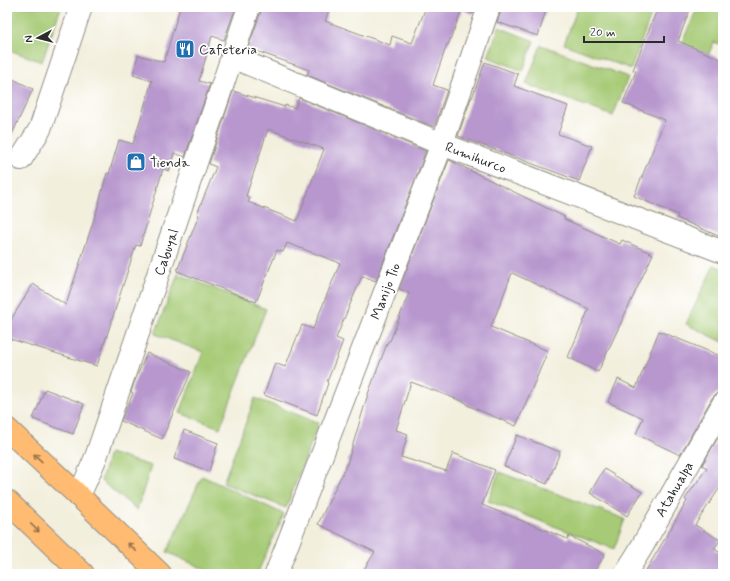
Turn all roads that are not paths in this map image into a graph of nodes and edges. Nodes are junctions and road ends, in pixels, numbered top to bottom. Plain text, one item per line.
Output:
1 (81, 7) edge
2 (249, 7) edge
3 (489, 7) edge
4 (232, 57) junction
5 (442, 144) junction
6 (21, 159) dead end
7 (723, 252) edge
8 (723, 404) edge
9 (7, 429) edge
10 (79, 496) junction
11 (7, 502) edge
12 (83, 574) edge
13 (160, 574) edge
14 (276, 574) edge
15 (625, 574) edge

1 - 6 street
2 - 4 street, Cabuyal
3 - 5 street, Manijo Tio
4 - 5 street, Rumihurco
4 - 10 street, Cabuyal
5 - 7 street, Rumihurco
5 - 14 street, Manijo Tio
8 - 15 street, Atahualpa
10 -> 9 highway
13 -> 10 highway
11 -> 12 highway

